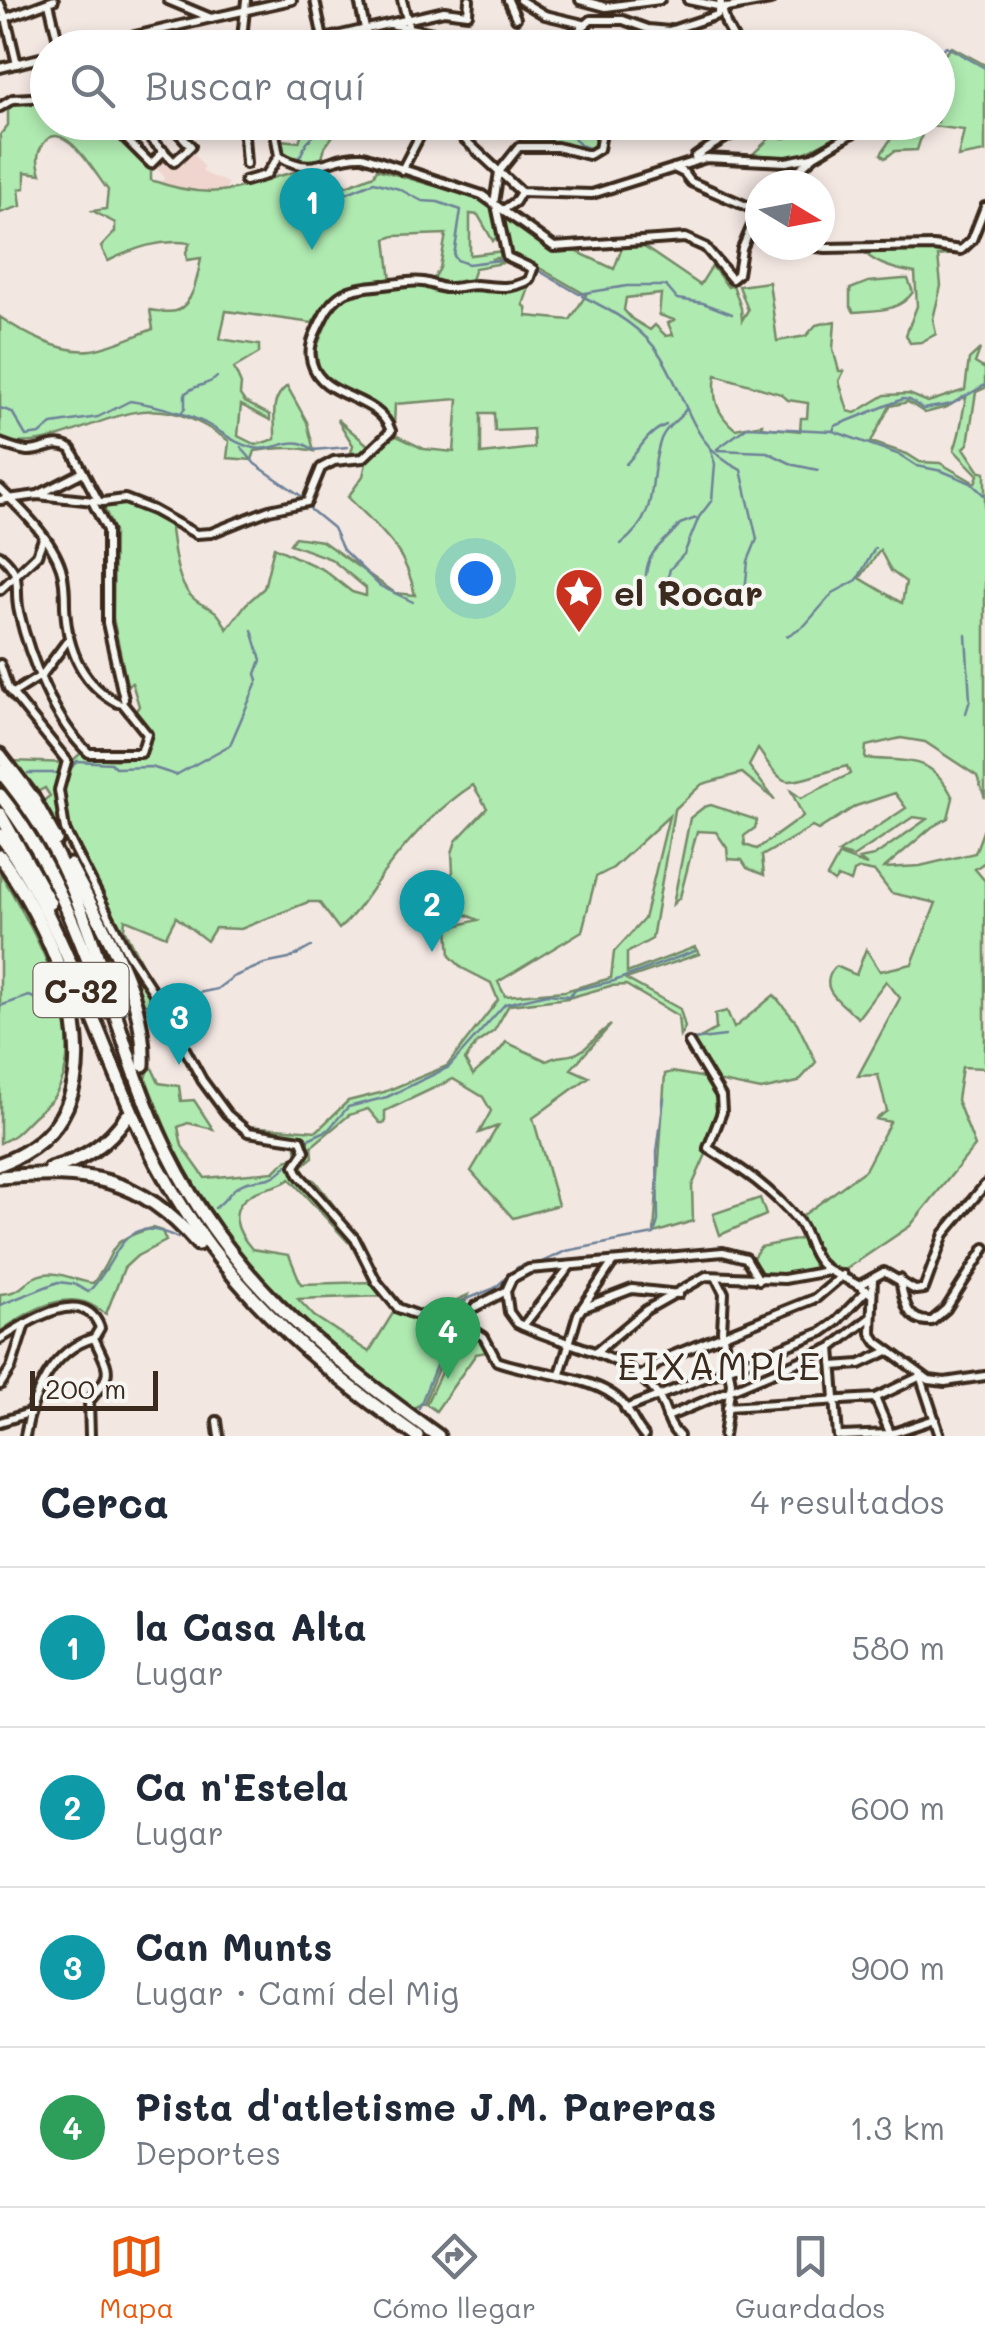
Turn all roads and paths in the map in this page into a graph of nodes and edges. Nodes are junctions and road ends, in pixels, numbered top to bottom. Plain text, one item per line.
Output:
1 (246, 0) edge
2 (292, 0) edge
3 (315, 0) edge
4 (359, 0) edge
5 (402, 0) edge
6 (445, 0) edge
7 (469, 0) edge
8 (508, 0) edge
9 (520, 0) edge
10 (580, 0) edge
11 (660, 0) edge
12 (688, 0) edge
13 (770, 0) edge
14 (172, 1) edge
15 (51, 2) edge
16 (0, 4) edge
17 (606, 4) edge
18 (720, 4) edge
19 (243, 11) junction
20 (444, 11) junction
21 (212, 18) junction
22 (516, 18) dead end
23 (3, 19) edge
24 (407, 19) junction
25 (617, 21) junction
26 (390, 24) junction
27 (584, 24) junction
28 (409, 29) junction
29 (57, 30) edge
30 (161, 30) edge
31 (241, 30) edge
32 (321, 30) edge
33 (365, 30) joint
34 (415, 30) edge
35 (581, 30) edge
36 (664, 30) edge
37 (672, 30) edge
38 (729, 30) edge
39 (30, 60) edge
40 (16, 64) junction
41 (0, 68) edge
42 (30, 99) edge
43 (0, 107) edge
44 (128, 140) edge
45 (153, 140) edge
46 (185, 140) edge
47 (244, 140) edge
48 (276, 140) edge
49 (418, 140) edge
50 (465, 140) edge
51 (601, 140) edge
52 (722, 140) edge
53 (841, 140) edge
54 (164, 151) junction
55 (279, 156) junction
56 (812, 157) junction
57 (688, 162) junction
58 (786, 162) junction
59 (246, 164) dead end
60 (668, 168) junction
61 (402, 170) junction
62 (794, 170) edge
63 (797, 170) edge
64 (498, 172) junction
65 (684, 173) junction
66 (245, 181) dead end
67 (521, 192) junction
68 (745, 203) edge
69 (498, 206) junction
70 (985, 208) edge
71 (745, 241) edge
72 (835, 248) edge
73 (0, 443) edge
74 (83, 472) junction
75 (0, 489) edge
76 (38, 496) junction
77 (10, 498) junction
78 (0, 500) edge
79 (95, 500) junction
80 (43, 538) junction
81 (0, 554) edge
82 (38, 554) junction
83 (56, 555) junction
84 (16, 574) junction
85 (0, 590) edge
86 (69, 639) junction
87 (0, 664) edge
88 (42, 675) junction
89 (12, 694) junction
90 (121, 700) junction
91 (0, 756) edge
92 (0, 770) edge
93 (0, 796) edge
94 (0, 814) edge
95 (51, 829) junction
96 (0, 835) edge
97 (0, 856) edge
98 (66, 874) junction
99 (689, 1044) dead end
100 (143, 1065) dead end
101 (148, 1109) junction
102 (126, 1116) dead end
103 (152, 1152) junction
104 (0, 1164) edge
105 (22, 1175) junction
106 (0, 1177) edge
107 (985, 1185) edge
108 (985, 1248) edge
109 (614, 1261) junction
110 (570, 1265) junction
111 (830, 1270) junction
112 (843, 1275) junction
113 (230, 1276) junction
114 (716, 1277) junction
115 (873, 1278) junction
116 (899, 1278) junction
117 (760, 1280) junction
118 (867, 1290) junction
119 (506, 1292) junction
120 (680, 1294) junction
121 (476, 1307) dead end
122 (582, 1308) junction
123 (872, 1317) junction
124 (26, 1323) junction
125 (523, 1326) junction
126 (722, 1334) junction
127 (94, 1338) junction
128 (0, 1339) edge
129 (569, 1342) junction
130 (831, 1348) junction
131 (596, 1352) junction
132 (888, 1352) junction
133 (832, 1366) junction
134 (728, 1368) junction
135 (560, 1374) junction
136 (921, 1376) junction
137 (985, 1376) edge
138 (639, 1377) junction
139 (927, 1384) junction
140 (0, 1385) edge
141 (729, 1392) junction
142 (658, 1395) junction
143 (875, 1398) junction
144 (835, 1401) junction
145 (625, 1408) junction
146 (726, 1408) junction
147 (29, 1413) junction
148 (667, 1417) junction
149 (935, 1418) junction
150 (217, 1421) dead end
151 (0, 1422) edge
152 (891, 1435) edge
153 (25, 1436) edge
154 (90, 1436) edge
155 (219, 1436) edge
156 (417, 1436) edge
157 (438, 1436) edge
158 (644, 1436) edge
159 (679, 1436) edge
160 (724, 1436) edge
161 (840, 1436) edge
162 (940, 1436) edge

1 - 19 street
2 - 19 street
3 - 32 street
4 - 33 street
5 - 24 street
6 - 20 street
7 - 20 street
8 - 22 street
9 - 27 street
10 - 17 street
11 - 17 street
12 - 18 street
13 - 18 street
14 - 21 street
15 - 23 street
15 - 29 street
16 - 23 street
17 - 25 street
18 - 37 street
18 - 38 street
19 - 21 street
19 - 31 street
20 - 24 street
21 - 30 street
23 - 40 street
24 - 26 street
24 - 28 street
25 - 27 street
25 - 36 street
26 - 28 street
26 - 33 street
27 - 35 street
28 - 34 street
39 - 40 street
40 - 41 street
42 - 43 street
44 - 54 street
45 - 54 street
46 - 54 street
47 - 59 street
48 - 55 street
49 - 61 street
50 - 64 street
51 - 64 street
52 - 57 street
53 - 56 street
55 - 61 street
55 - 66 street
56 - 58 street
56 - 63 street
57 - 58 street
57 - 60 street
57 - 65 street
58 - 62 street
60 - 65 street
60 - 67 street
61 - 69 street
64 - 67 street
64 - 69 street
65 - 68 street
67 - 69 street
69 - 71 street
69 - 79 street
70 - 72 street
73 - 74 street
74 - 76 street
74 - 79 street
75 - 77 street
76 - 77 street
76 - 79 street
77 - 78 street
77 - 80 street
79 - 90 street
80 - 82 street
80 - 83 street
81 - 84 street
82 - 83 street
82 - 84 street
83 - 86 street
84 - 85 street
84 - 88 street
86 - 88 street
86 - 90 street
87 - 89 street
88 - 89 street
88 - 90 street
89 - 135 street
91 - 95 highway
92 - 98 highway, C-32
93 - 101 highway
94 - 103 highway
95 - 98 highway
95 - 100 highway
96 - 103 highway, C-32
97 - 104 highway
98 - 101 highway, C-32
99 - 111 street
101 - 157 highway, C-32
102 - 105 highway
103 - 113 highway, C-32
105 - 106 highway
105 - 113 highway
107 - 116 street
108 - 116 street
109 - 110 street
109 - 117 street
109 - 122 street
110 - 119 street
110 - 125 street
111 - 112 street
111 - 117 street
112 - 118 street
112 - 126 street
113 - 156 highway, C-32
114 - 117 street
114 - 120 street
114 - 126 street
115 - 116 street
115 - 118 street
115 - 118 street
118 - 123 street
118 - 134 street
119 - 121 street
119 - 125 street
120 - 122 street
120 - 131 street
122 - 129 street
123 - 130 street
123 - 132 street
124 - 127 street
124 - 128 street
124 - 140 street
125 - 129 street
126 - 134 street
126 - 138 street
127 - 147 street
127 - 154 street
129 - 131 street
129 - 135 street
130 - 133 street
130 - 141 street
131 - 138 street
132 - 133 street
132 - 136 street
133 - 144 street
134 - 141 street
134 - 142 street
135 - 145 street
136 - 139 street
136 - 143 street
137 - 139 street
138 - 142 street
139 - 149 street
141 - 146 street
141 - 148 street
142 - 145 street
142 - 148 street
143 - 144 street
143 - 152 street
144 - 146 street
144 - 161 street
145 - 158 street
146 - 160 street
147 - 151 street
147 - 153 street
148 - 159 street
149 - 152 street
149 - 162 street
150 - 155 street
152 - 161 street

